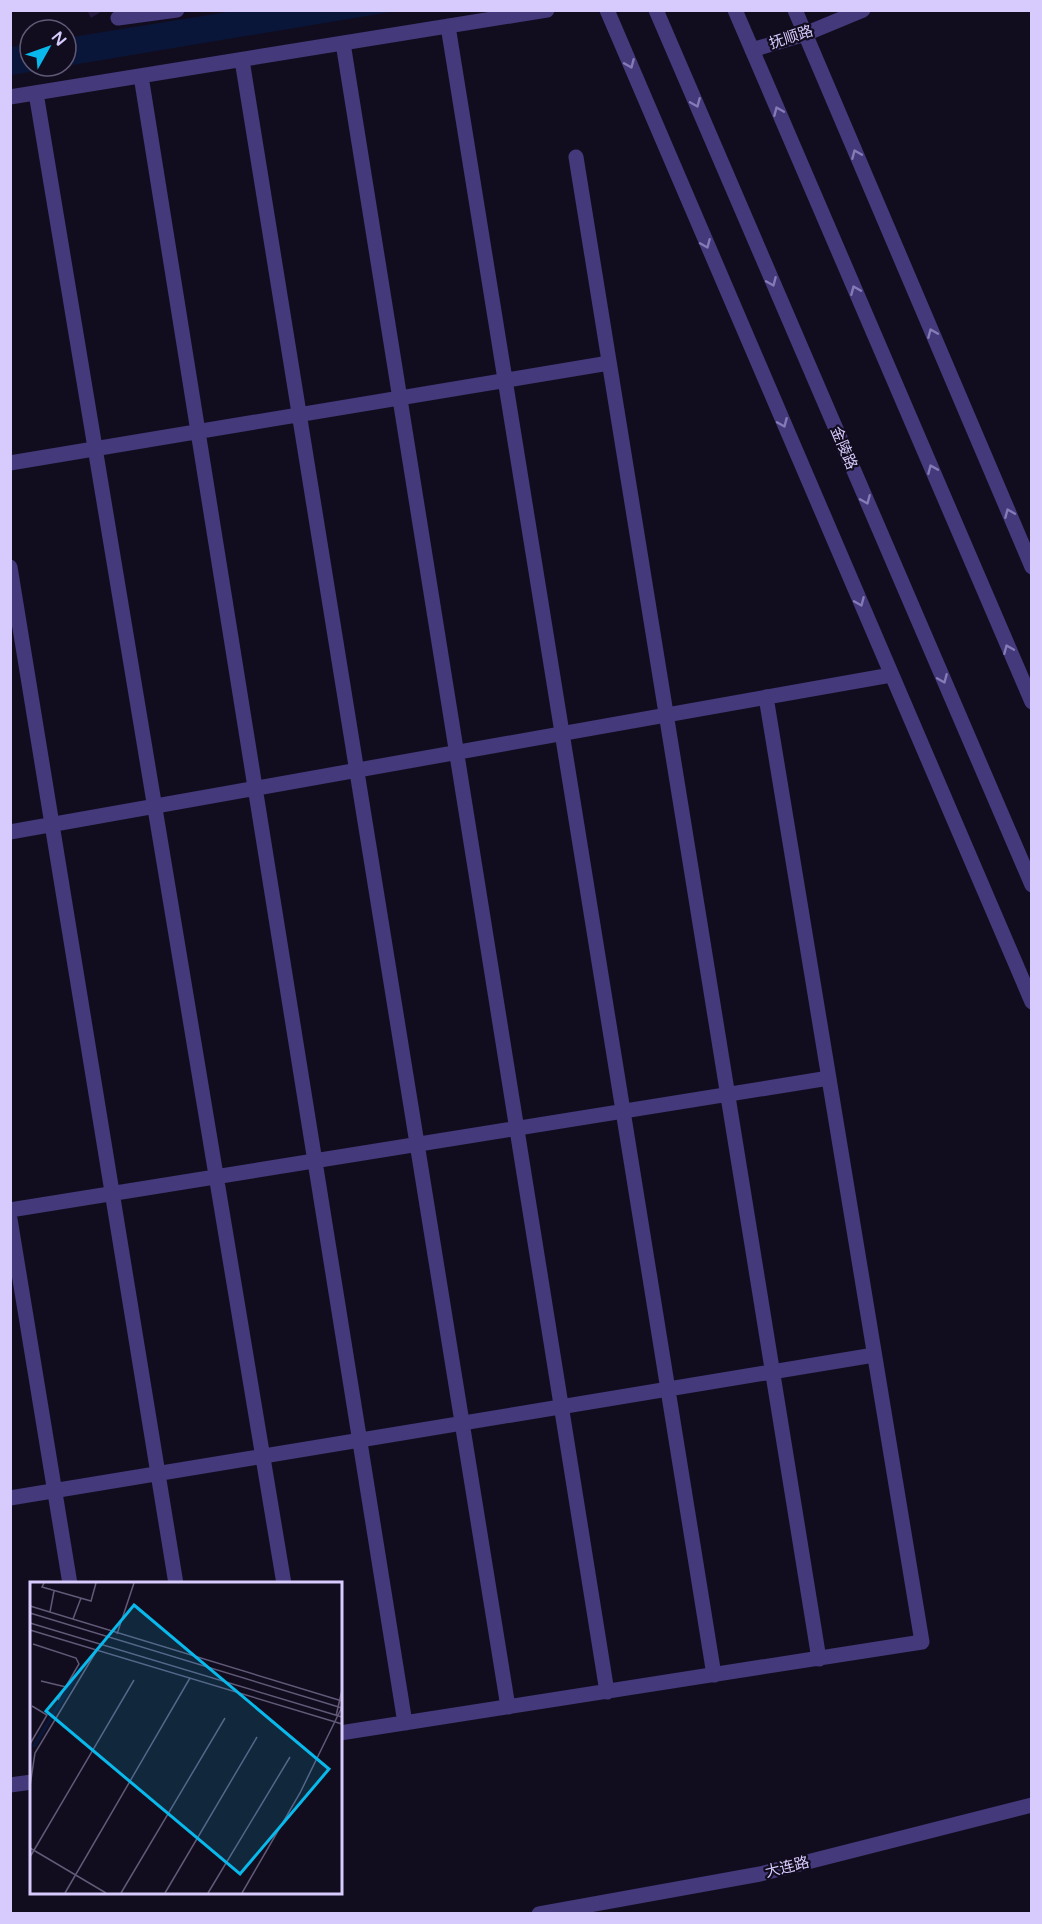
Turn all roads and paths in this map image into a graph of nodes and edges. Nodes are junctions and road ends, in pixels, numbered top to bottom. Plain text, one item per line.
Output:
1 (177, 10) edge
2 (547, 10) edge
3 (607, 10) edge
4 (656, 10) edge
5 (735, 10) edge
6 (795, 10) edge
7 (863, 10) edge
8 (118, 18) dead end
9 (448, 26) junction
10 (805, 34) junction
11 (343, 43) junction
12 (752, 50) junction
13 (242, 60) junction
14 (141, 76) junction
15 (36, 93) junction
16 (10, 97) edge
17 (576, 157) dead end
18 (609, 363) junction
19 (506, 380) junction
20 (400, 398) junction
21 (299, 415) junction
22 (198, 431) junction
23 (95, 448) junction
24 (10, 463) edge
25 (10, 567) edge
26 (1032, 567) edge
27 (891, 675) junction
28 (766, 697) junction
29 (1032, 702) edge
30 (666, 715) junction
31 (562, 734) junction
32 (457, 752) junction
33 (357, 770) junction
34 (255, 788) junction
35 (155, 806) junction
36 (52, 824) junction
37 (10, 832) edge
38 (1032, 885) edge
39 (1032, 1002) edge
40 (829, 1078) junction
41 (728, 1094) junction
42 (623, 1112) junction
43 (517, 1128) junction
44 (417, 1145) junction
45 (315, 1161) junction
46 (217, 1177) junction
47 (112, 1194) junction
48 (10, 1210) edge
49 (10, 1219) edge
50 (874, 1355) junction
51 (773, 1372) junction
52 (668, 1389) junction
53 (561, 1407) junction
54 (462, 1423) junction
55 (359, 1440) junction
56 (263, 1456) junction
57 (158, 1473) junction
58 (55, 1490) junction
59 (10, 1498) edge
60 (70, 1582) edge
61 (176, 1582) edge
62 (284, 1582) edge
63 (819, 1659) junction
64 (714, 1675) junction
65 (607, 1692) junction
66 (508, 1707) junction
67 (405, 1723) junction
68 (342, 1733) edge
69 (30, 1782) edge
70 (10, 1785) edge
71 (1032, 1805) edge
72 (539, 1914) edge

1 - 8 street
2 - 9 street
3 -> 27 street
4 -> 38 street, 金陵路
5 - 12 street
6 - 10 street
7 - 10 street, 抚顺路
9 - 11 street
9 - 19 street
10 - 12 street, 抚顺路
26 -> 10 street
11 - 13 street
11 - 20 street
29 -> 12 street
13 - 14 street
13 - 21 street
14 - 15 street
14 - 22 street
15 - 16 street
15 - 23 street
17 - 18 street
18 - 19 street
18 - 30 street
19 - 20 street
19 - 31 street
20 - 21 street
20 - 32 street
21 - 22 street
21 - 33 street
22 - 23 street
22 - 34 street
23 - 24 street
23 - 35 street
25 - 36 street
27 - 28 street
27 - 39 street
28 - 30 street
28 - 40 street
30 - 31 street
30 - 41 street
31 - 32 street
31 - 42 street
32 - 33 street
32 - 43 street
33 - 34 street
33 - 44 street
34 - 35 street
34 - 45 street
35 - 36 street
35 - 46 street
36 - 37 street
36 - 47 street
40 - 41 street
40 - 50 street
41 - 42 street
41 - 51 street
42 - 43 street
42 - 52 street
43 - 44 street
43 - 53 street
44 - 45 street
44 - 54 street
45 - 46 street
45 - 55 street
46 - 47 street
46 - 56 street
47 - 48 street
47 - 57 street
49 - 58 street
50 - 51 street
50 - 63 street
51 - 52 street
51 - 63 street
52 - 53 street
52 - 64 street
53 - 54 street
53 - 65 street
54 - 55 street
54 - 66 street
55 - 56 street
55 - 67 street
56 - 57 street
56 - 62 street
57 - 58 street
57 - 61 street
58 - 59 street
58 - 60 street
63 - 64 street
64 - 65 street
65 - 66 street
66 - 67 street
67 - 68 street
69 - 70 street
71 - 72 street, 大连路

